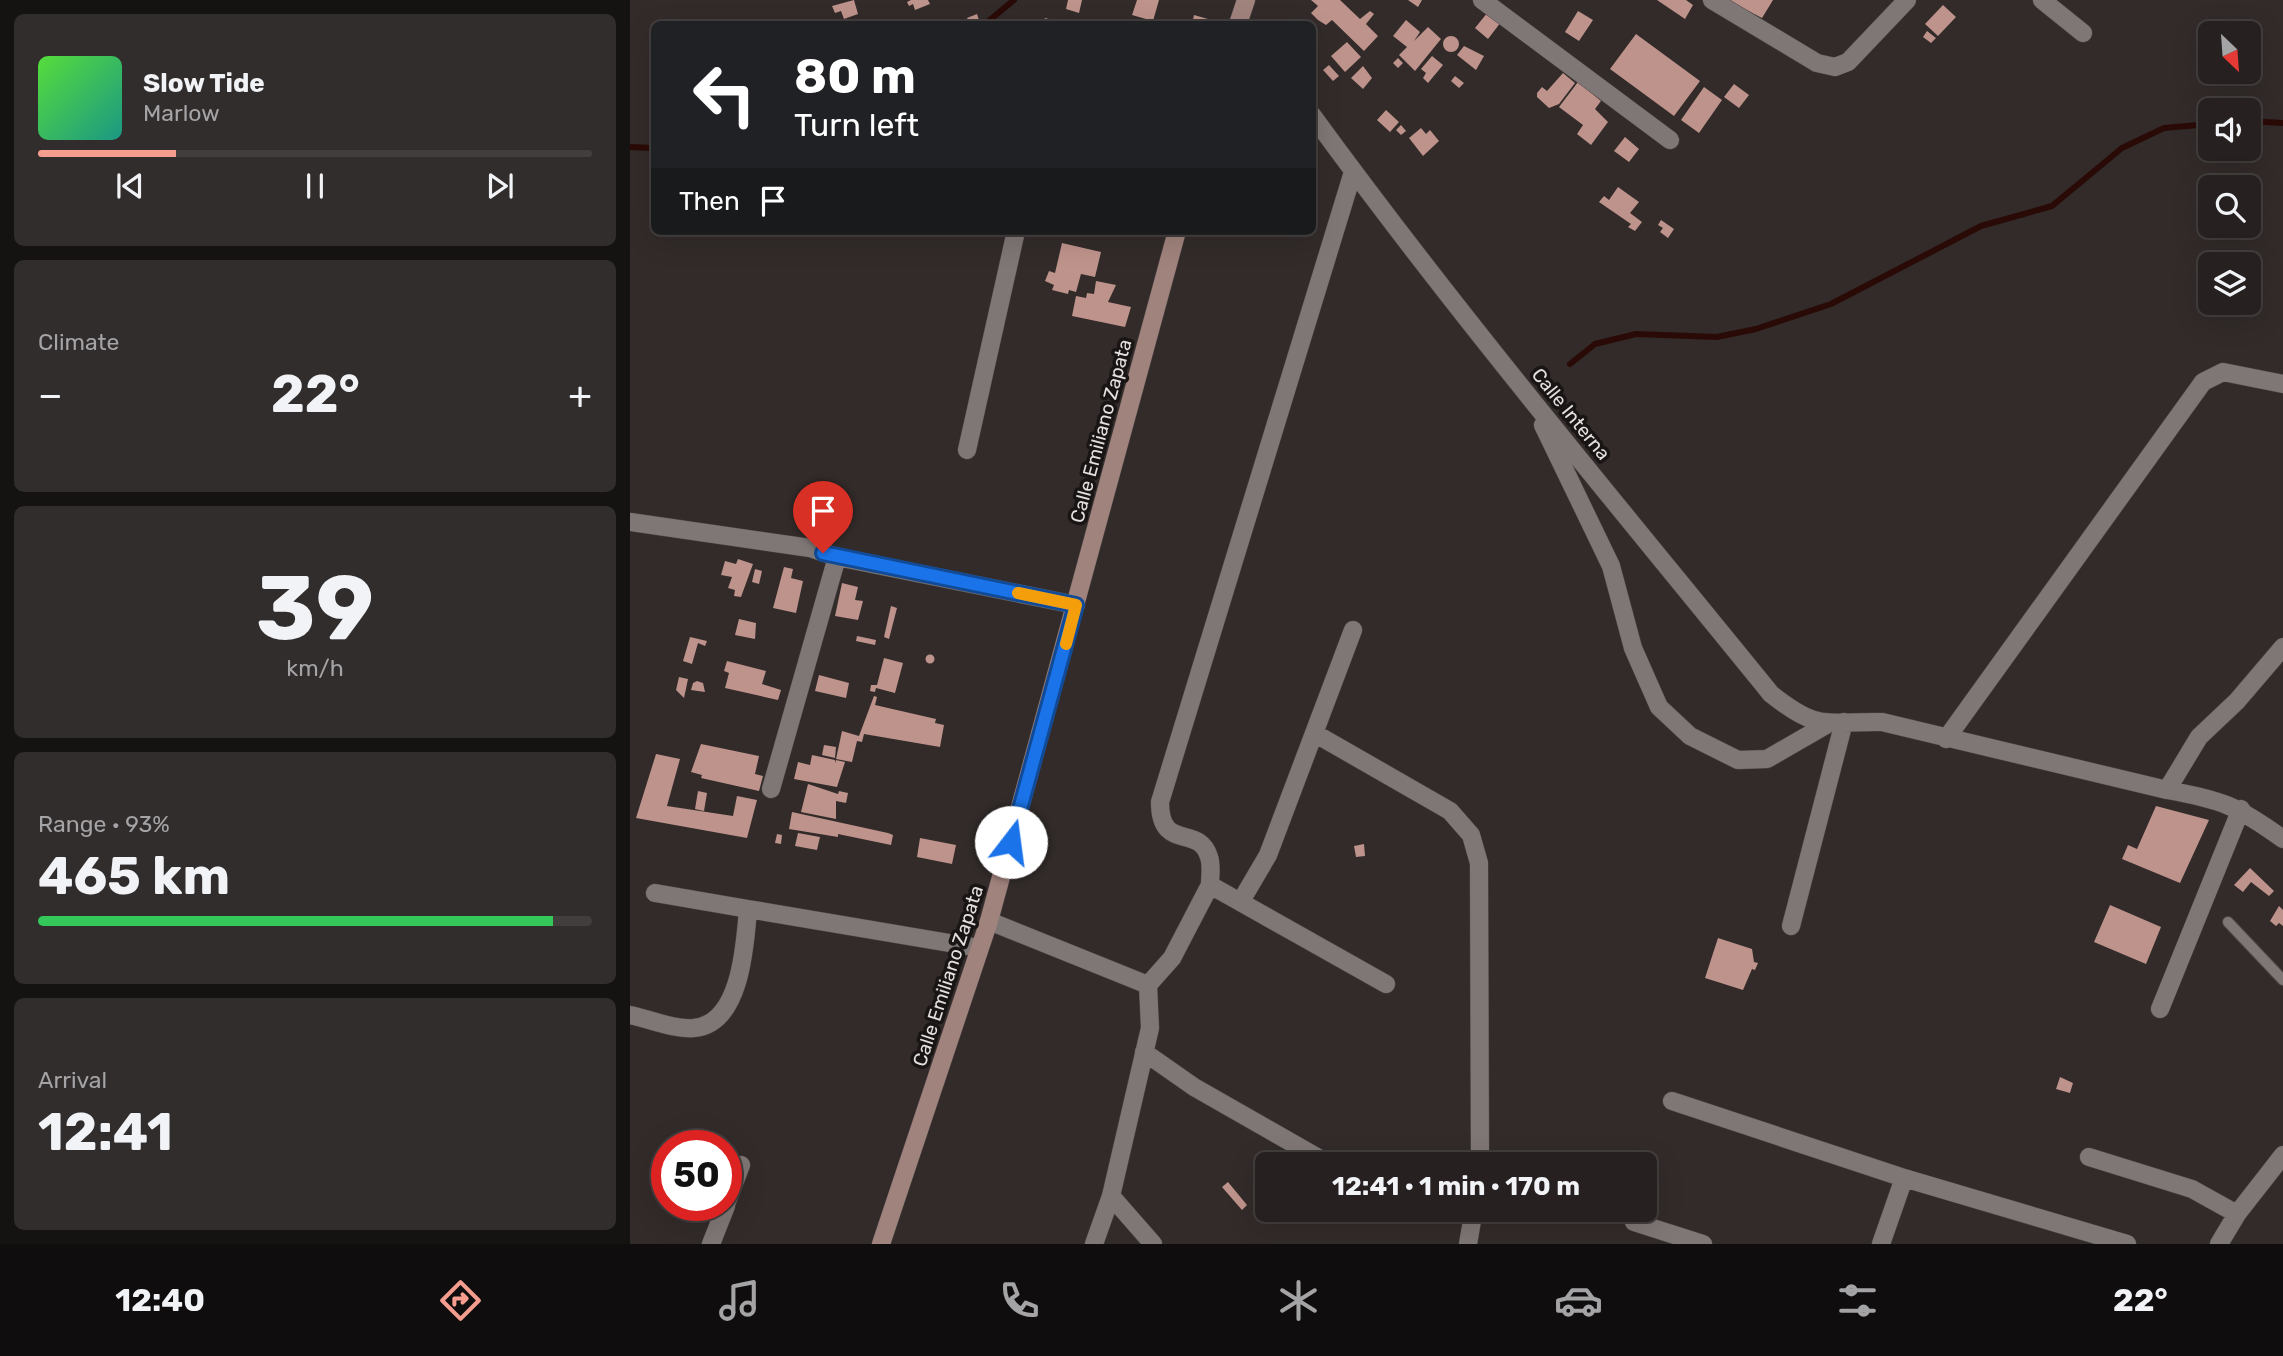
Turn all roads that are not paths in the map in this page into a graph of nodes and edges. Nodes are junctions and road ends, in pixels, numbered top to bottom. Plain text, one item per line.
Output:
1 (1482, 0) edge
2 (1712, 0) edge
3 (1907, 0) edge
4 (2042, 0) edge
5 (2083, 33) dead end
6 (1316, 125) edge
7 (1670, 140) dead end
8 (1353, 172) junction
9 (1015, 235) edge
10 (1176, 235) edge
11 (2283, 384) edge
12 (1530, 396) junction
13 (967, 450) dead end
14 (630, 522) edge
15 (837, 558) junction
16 (1076, 605) junction
17 (1353, 630) dead end
18 (2283, 647) edge
19 (1844, 722) junction
20 (1826, 725) junction
21 (1314, 733) junction
22 (1946, 739) junction
23 (771, 789) dead end
24 (2167, 790) junction
25 (2241, 808) junction
26 (2283, 839) edge
27 (1210, 885) junction
28 (655, 893) dead end
29 (1241, 901) junction
30 (748, 909) junction
31 (989, 920) junction
32 (2228, 922) dead end
33 (1791, 926) dead end
34 (979, 948) junction
35 (2283, 980) edge
36 (1386, 984) dead end
37 (1148, 985) junction
38 (2160, 1009) dead end
39 (630, 1015) edge
40 (1144, 1052) junction
41 (1672, 1101) dead end
42 (1308, 1152) edge
43 (1480, 1152) edge
44 (2283, 1155) edge
45 (2089, 1157) dead end
46 (1904, 1178) junction
47 (1111, 1196) junction
48 (2237, 1214) junction
49 (720, 1221) edge
50 (1472, 1222) edge
51 (1634, 1222) dead end
52 (711, 1244) edge
53 (881, 1244) edge
54 (1094, 1244) edge
55 (1153, 1244) edge
56 (1468, 1244) edge
57 (1703, 1244) edge
58 (1881, 1244) edge
59 (2127, 1244) edge
60 (2219, 1244) edge

1 - 7 street
2 - 3 street
4 - 5 street
6 - 8 street, Calle Interna
8 - 12 street, Calle Interna
8 - 27 street
9 - 13 street
10 - 16 main road, Calle Emiliano Zapata
11 - 22 street
12 - 20 street, Calle Interna
12 - 20 street
14 - 15 street
15 - 16 street
15 - 23 street
16 - 31 main road, Calle Emiliano Zapata
17 - 21 street
18 - 24 street
19 - 20 street
19 - 22 street
19 - 33 street
21 - 29 street
21 - 43 street
22 - 24 street
24 - 25 street
25 - 26 street
25 - 38 street
27 - 29 street
27 - 37 street
28 - 30 street
29 - 36 street
30 - 34 street
30 - 39 street
31 - 34 main road, Calle Emiliano Zapata
31 - 37 street
32 - 35 lane
34 - 53 main road, Calle Emiliano Zapata
37 - 40 street
40 - 42 street
40 - 47 street
41 - 46 street
44 - 48 street
45 - 48 street
46 - 58 street
46 - 59 street
47 - 54 street
47 - 55 street
48 - 60 street
49 - 52 street
50 - 56 street
51 - 57 street

